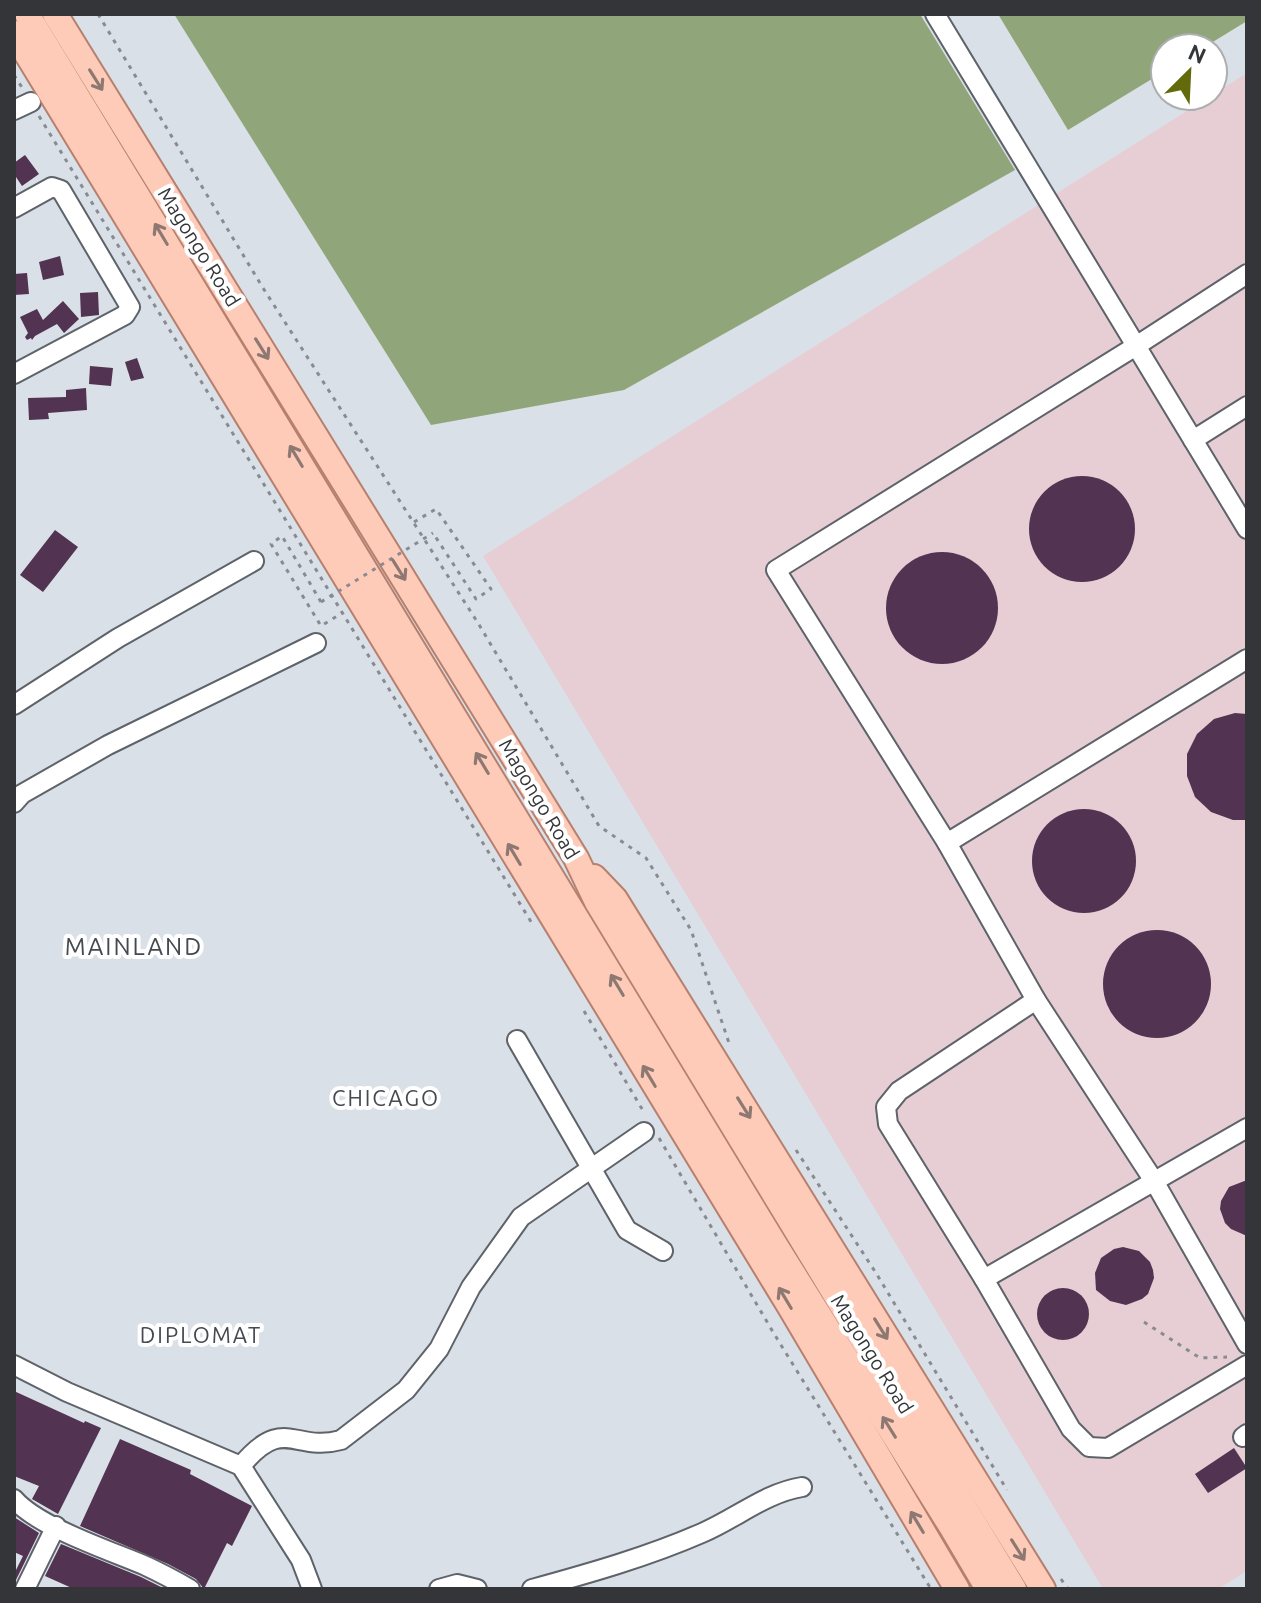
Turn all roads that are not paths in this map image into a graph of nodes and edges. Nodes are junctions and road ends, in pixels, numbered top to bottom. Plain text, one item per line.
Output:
1 (27, 14) edge
2 (55, 14) edge
3 (935, 14) edge
4 (14, 33) edge
5 (14, 208) edge
6 (1247, 274) edge
7 (1136, 346) junction
8 (14, 374) edge
9 (1247, 406) edge
10 (1193, 440) junction
11 (1247, 529) edge
12 (254, 561) dead end
13 (316, 643) dead end
14 (1247, 659) edge
15 (14, 705) edge
16 (14, 803) edge
17 (947, 843) junction
18 (576, 858) junction
19 (1036, 1000) junction
20 (517, 1040) dead end
21 (1247, 1128) edge
22 (644, 1132) dead end
23 (591, 1171) junction
24 (1154, 1181) junction
25 (663, 1251) dead end
26 (984, 1279) junction
27 (1244, 1356) edge
28 (14, 1365) edge
29 (241, 1466) junction
30 (802, 1487) dead end
31 (14, 1499) edge
32 (56, 1526) junction
33 (1051, 1582) edge
34 (25, 1589) edge
35 (190, 1589) edge
36 (312, 1589) edge
37 (439, 1589) edge
38 (477, 1589) edge
39 (532, 1589) edge
40 (957, 1589) edge
41 (988, 1589) edge
42 (1014, 1589) edge

41 -> 1 main road, Magongo Road
2 -> 18 main road, Magongo Road
3 - 7 street
40 -> 4 main road
5 - 8 street
6 - 7 street
7 - 10 street
7 - 17 street
9 - 10 street
10 - 11 street
12 - 15 street
13 - 16 street
14 - 17 street
17 - 19 street
18 -> 33 main road
18 - 42 main road, Magongo Road
19 - 24 street
19 - 26 street
20 - 23 street
21 - 24 street
22 - 23 street
23 - 25 street
23 - 29 street
24 - 26 street
24 - 27 street
26 - 27 street
28 - 29 street
29 - 36 street
30 - 39 street
31 - 32 street
32 - 34 street
32 - 35 street
37 - 38 street

